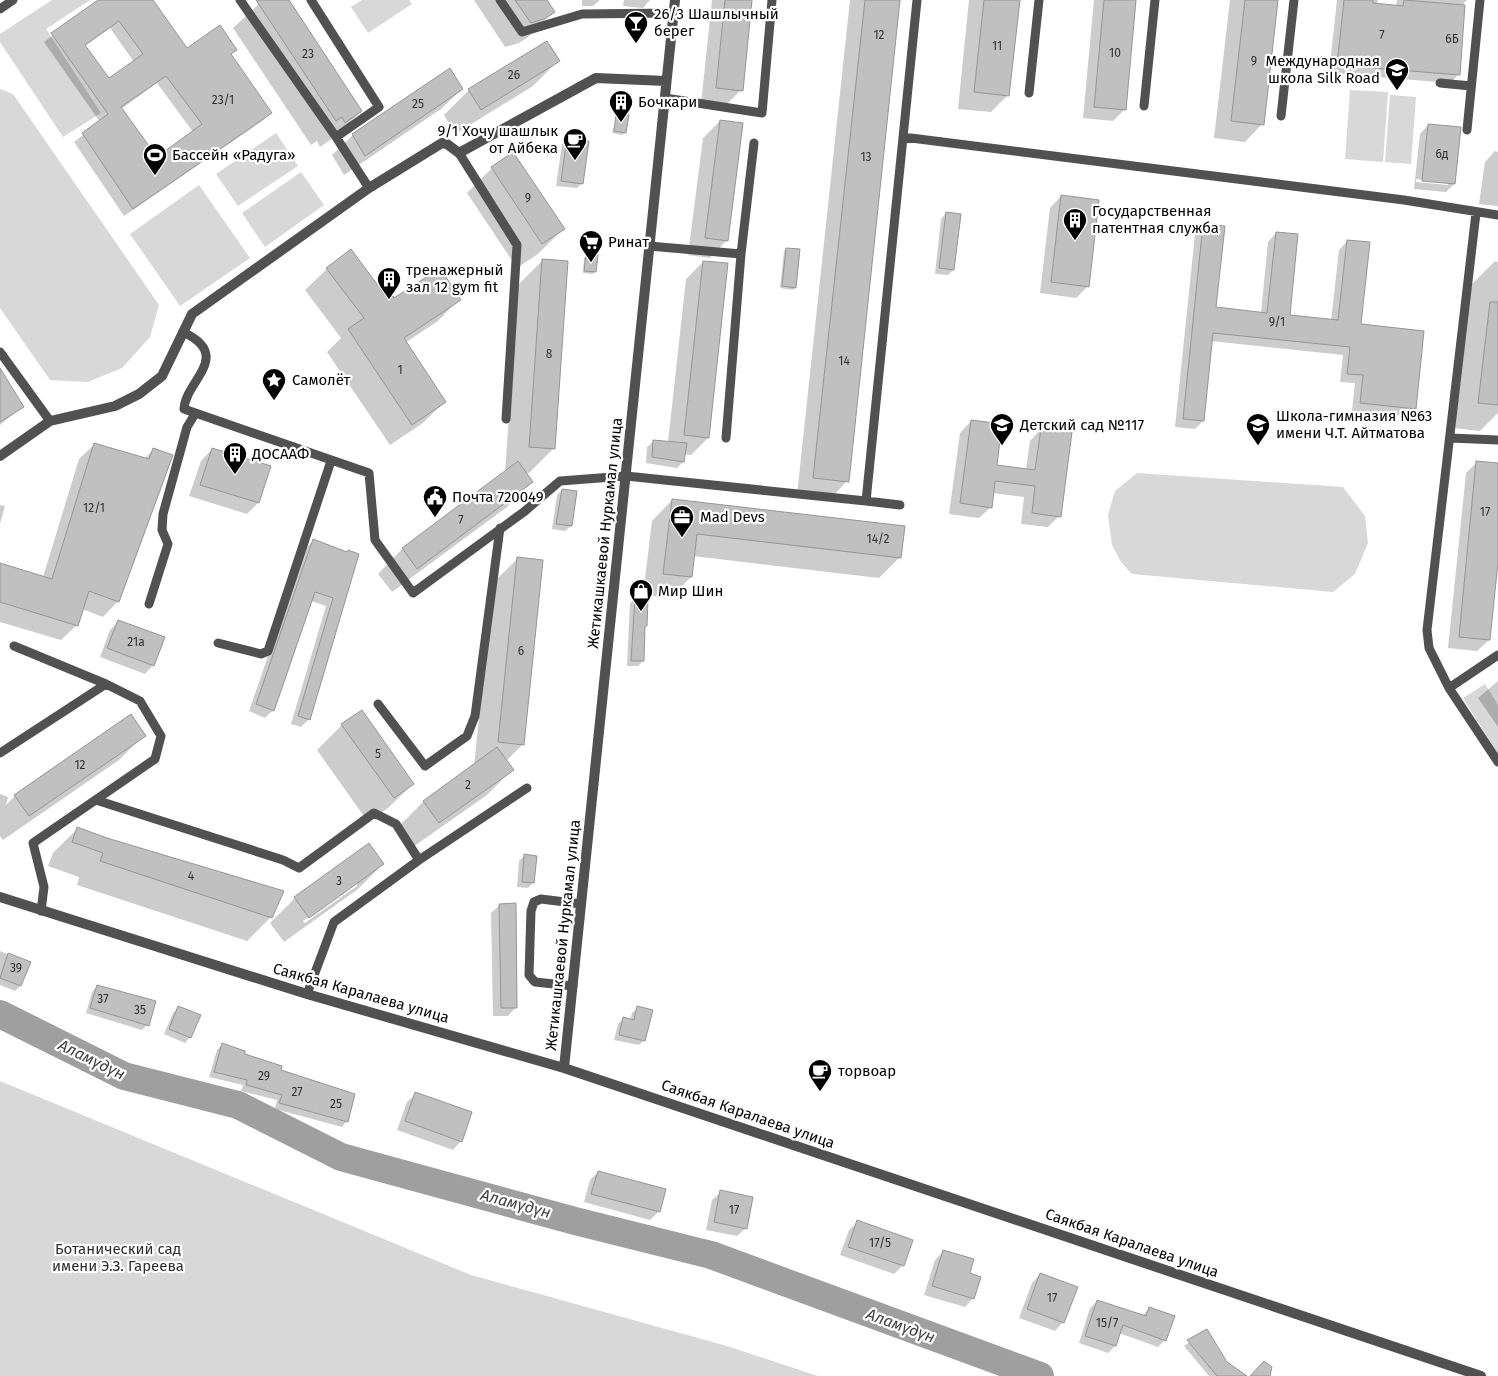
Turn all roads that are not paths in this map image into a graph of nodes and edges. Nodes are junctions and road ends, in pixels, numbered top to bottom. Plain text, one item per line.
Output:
1 (13, 0) edge
2 (240, 0) edge
3 (311, 0) edge
4 (500, 0) edge
5 (675, 0) edge
6 (772, 0) edge
7 (917, 0) edge
8 (1039, 0) edge
9 (1155, 0) edge
10 (1294, 0) edge
11 (1480, 0) edge
12 (0, 9) edge
13 (674, 13) junction
14 (666, 81) junction
15 (1440, 83) dead end
16 (1471, 86) junction
17 (1029, 93) dead end
18 (665, 98) junction
19 (1144, 106) dead end
20 (1281, 116) dead end
21 (1467, 130) dead end
22 (336, 137) junction
23 (903, 138) junction
24 (754, 143) dead end
25 (459, 153) junction
26 (369, 188) junction
27 (1476, 213) junction
28 (1498, 215) edge
29 (649, 246) junction
30 (741, 254) junction
31 (183, 332) junction
32 (0, 352) edge
33 (196, 414) junction
34 (506, 419) dead end
35 (50, 421) junction
36 (726, 438) dead end
37 (1450, 438) junction
38 (1498, 440) edge
39 (0, 456) edge
40 (332, 461) junction
41 (626, 476) junction
42 (866, 501) junction
43 (900, 505) dead end
44 (500, 528) junction
45 (149, 604) dead end
46 (218, 643) dead end
47 (14, 646) dead end
48 (1498, 655) edge
49 (106, 684) junction
50 (1449, 688) junction
51 (378, 704) dead end
52 (0, 752) edge
53 (1498, 762) edge
54 (527, 788) dead end
55 (96, 800) junction
56 (419, 860) junction
57 (0, 897) edge
58 (581, 904) junction
59 (40, 911) junction
60 (573, 986) junction
61 (307, 994) junction
62 (564, 1068) junction
63 (1481, 1376) edge

1 - 12 lane
2 - 22 lane
3 - 22 lane
4 - 13 lane
5 - 13 street, Жетикашкаевой Нуркамал улица
6 - 18 lane
7 - 23 lane
8 - 17 lane
9 - 19 lane
10 - 20 lane
11 - 16 lane
13 - 14 street, Жетикашкаевой Нуркамал улица
14 - 18 street, Жетикашкаевой Нуркамал улица
14 - 25 street
15 - 16 lane
16 - 21 lane
18 - 29 street, Жетикашкаевой Нуркамал улица
22 - 26 lane
23 - 27 lane
23 - 42 lane
24 - 30 lane
25 - 26 street
25 - 34 lane
26 - 31 street
27 - 28 lane
27 - 37 lane
29 - 30 lane
29 - 41 street, Жетикашкаевой Нуркамал улица
30 - 36 lane
31 - 33 lane
31 - 35 street
32 - 35 lane
33 - 40 lane
33 - 45 lane
35 - 39 street
37 - 38 lane
37 - 50 lane
40 - 44 lane
40 - 46 lane
41 - 42 lane
41 - 44 lane
41 - 58 street, Жетикашкаевой Нуркамал улица
42 - 43 lane
44 - 51 lane
47 - 49 lane
48 - 50 lane
49 - 52 lane
49 - 55 lane
50 - 53 lane
54 - 56 lane
55 - 56 lane
55 - 59 lane
56 - 61 lane
57 - 59 street, Саякбая Каралаева улица
58 - 60 street, Жетикашкаевой Нуркамал улица
58 - 60 lane
59 - 61 street, Саякбая Каралаева улица
60 - 62 street, Жетикашкаевой Нуркамал улица
61 - 62 street, Саякбая Каралаева улица
62 - 63 street, Саякбая Каралаева улица

